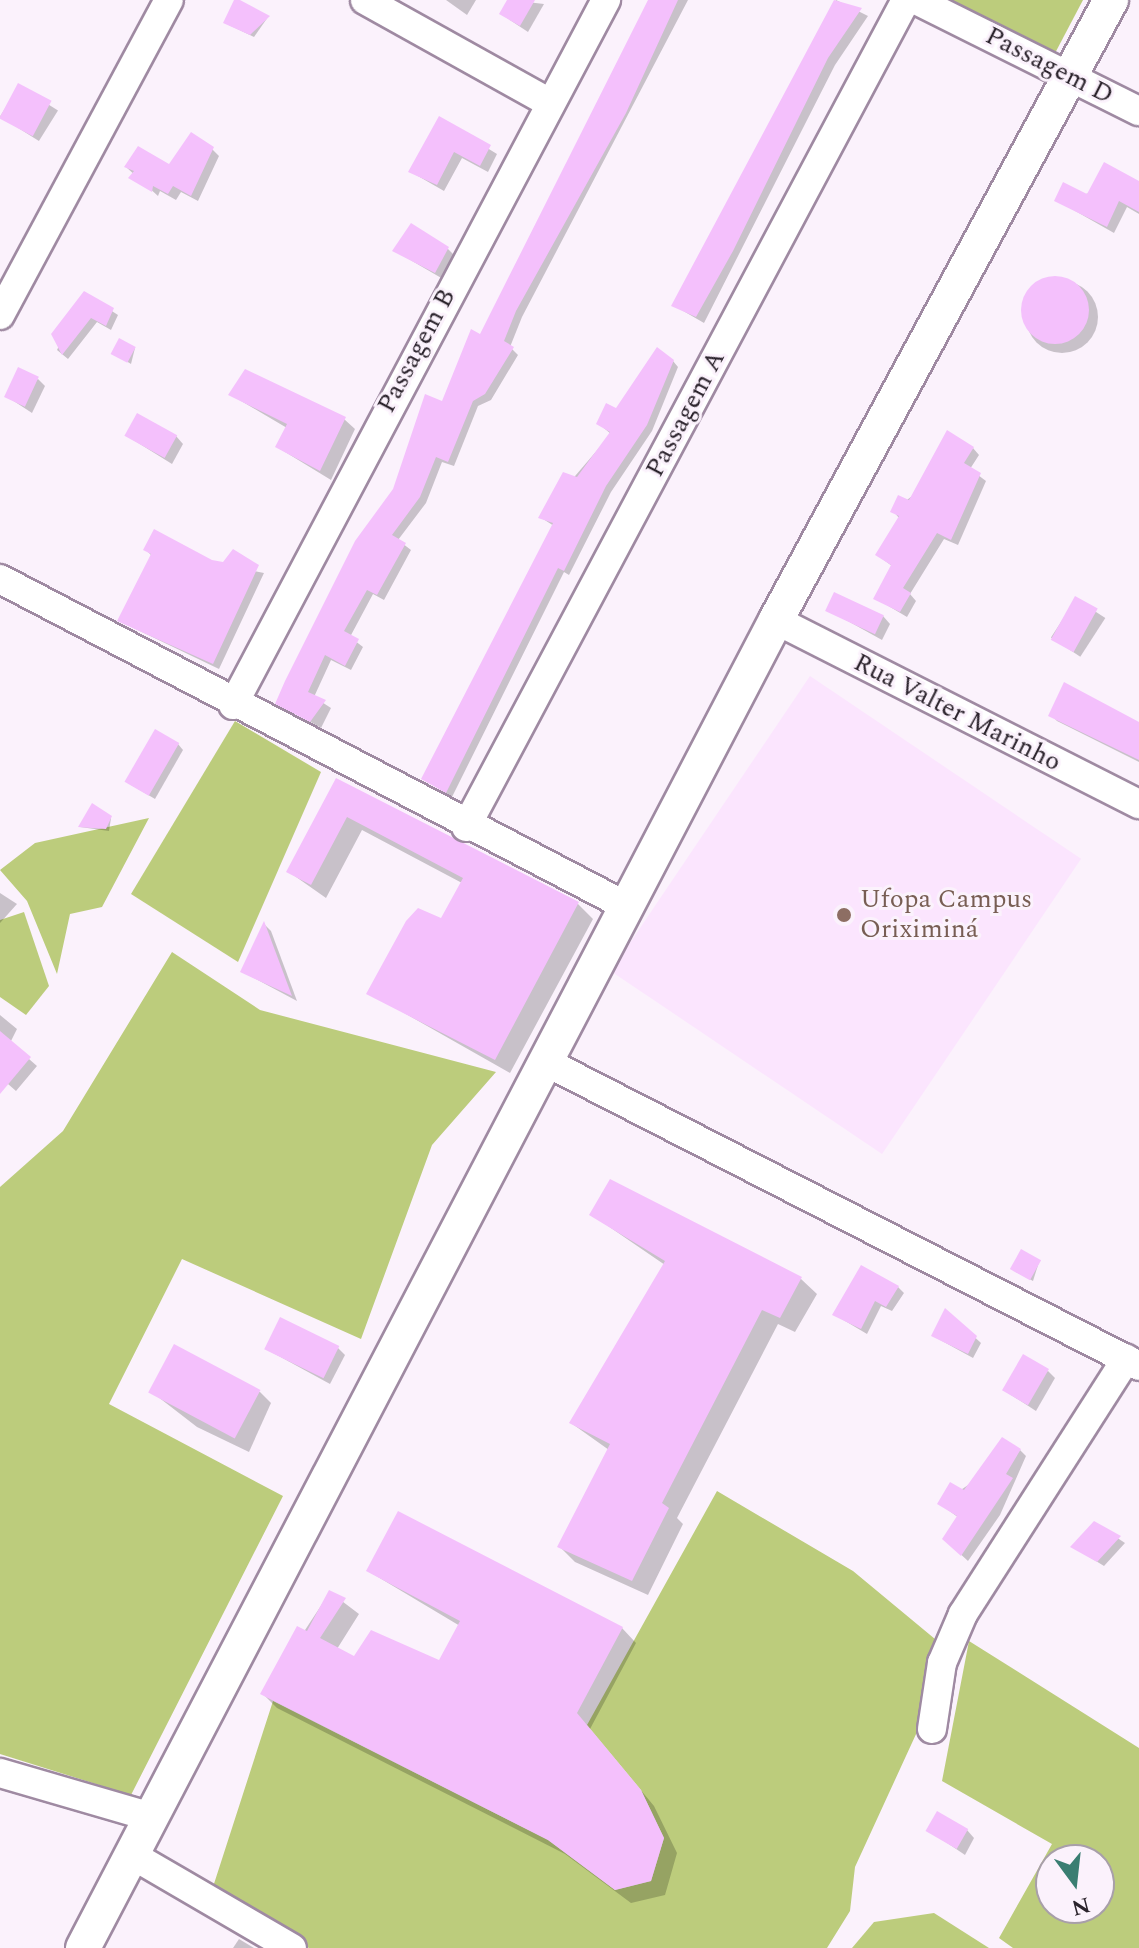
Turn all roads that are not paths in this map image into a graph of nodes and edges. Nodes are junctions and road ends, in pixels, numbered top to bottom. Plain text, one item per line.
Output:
1 (169, 0) edge
2 (365, 0) edge
3 (606, 0) edge
4 (906, 0) edge
5 (916, 0) edge
6 (1111, 0) edge
7 (1071, 75) junction
8 (550, 103) junction
9 (1139, 111) edge
10 (0, 315) edge
11 (0, 579) edge
12 (776, 620) junction
13 (233, 705) junction
14 (1139, 804) edge
15 (466, 827) junction
16 (626, 906) junction
17 (546, 1062) junction
18 (1132, 1362) edge
19 (932, 1729) dead end
20 (0, 1773) edge
21 (151, 1817) junction
22 (132, 1855) junction
23 (83, 1948) edge
24 (292, 1948) edge

1 - 10 street
2 - 8 street
3 - 8 street, Passagem B
4 - 15 street, Passagem A
5 - 7 street, Passagem D
6 - 7 main road
7 - 9 street, Passagem D
7 - 12 main road
8 - 13 street, Passagem B
11 - 13 street
12 - 14 street, Rua Valter Marinho
12 - 16 main road
13 - 15 street
15 - 16 street
16 - 17 main road
17 - 18 street
17 - 21 main road
18 - 19 street
20 - 21 street
21 - 22 main road
22 - 23 main road
22 - 24 street

